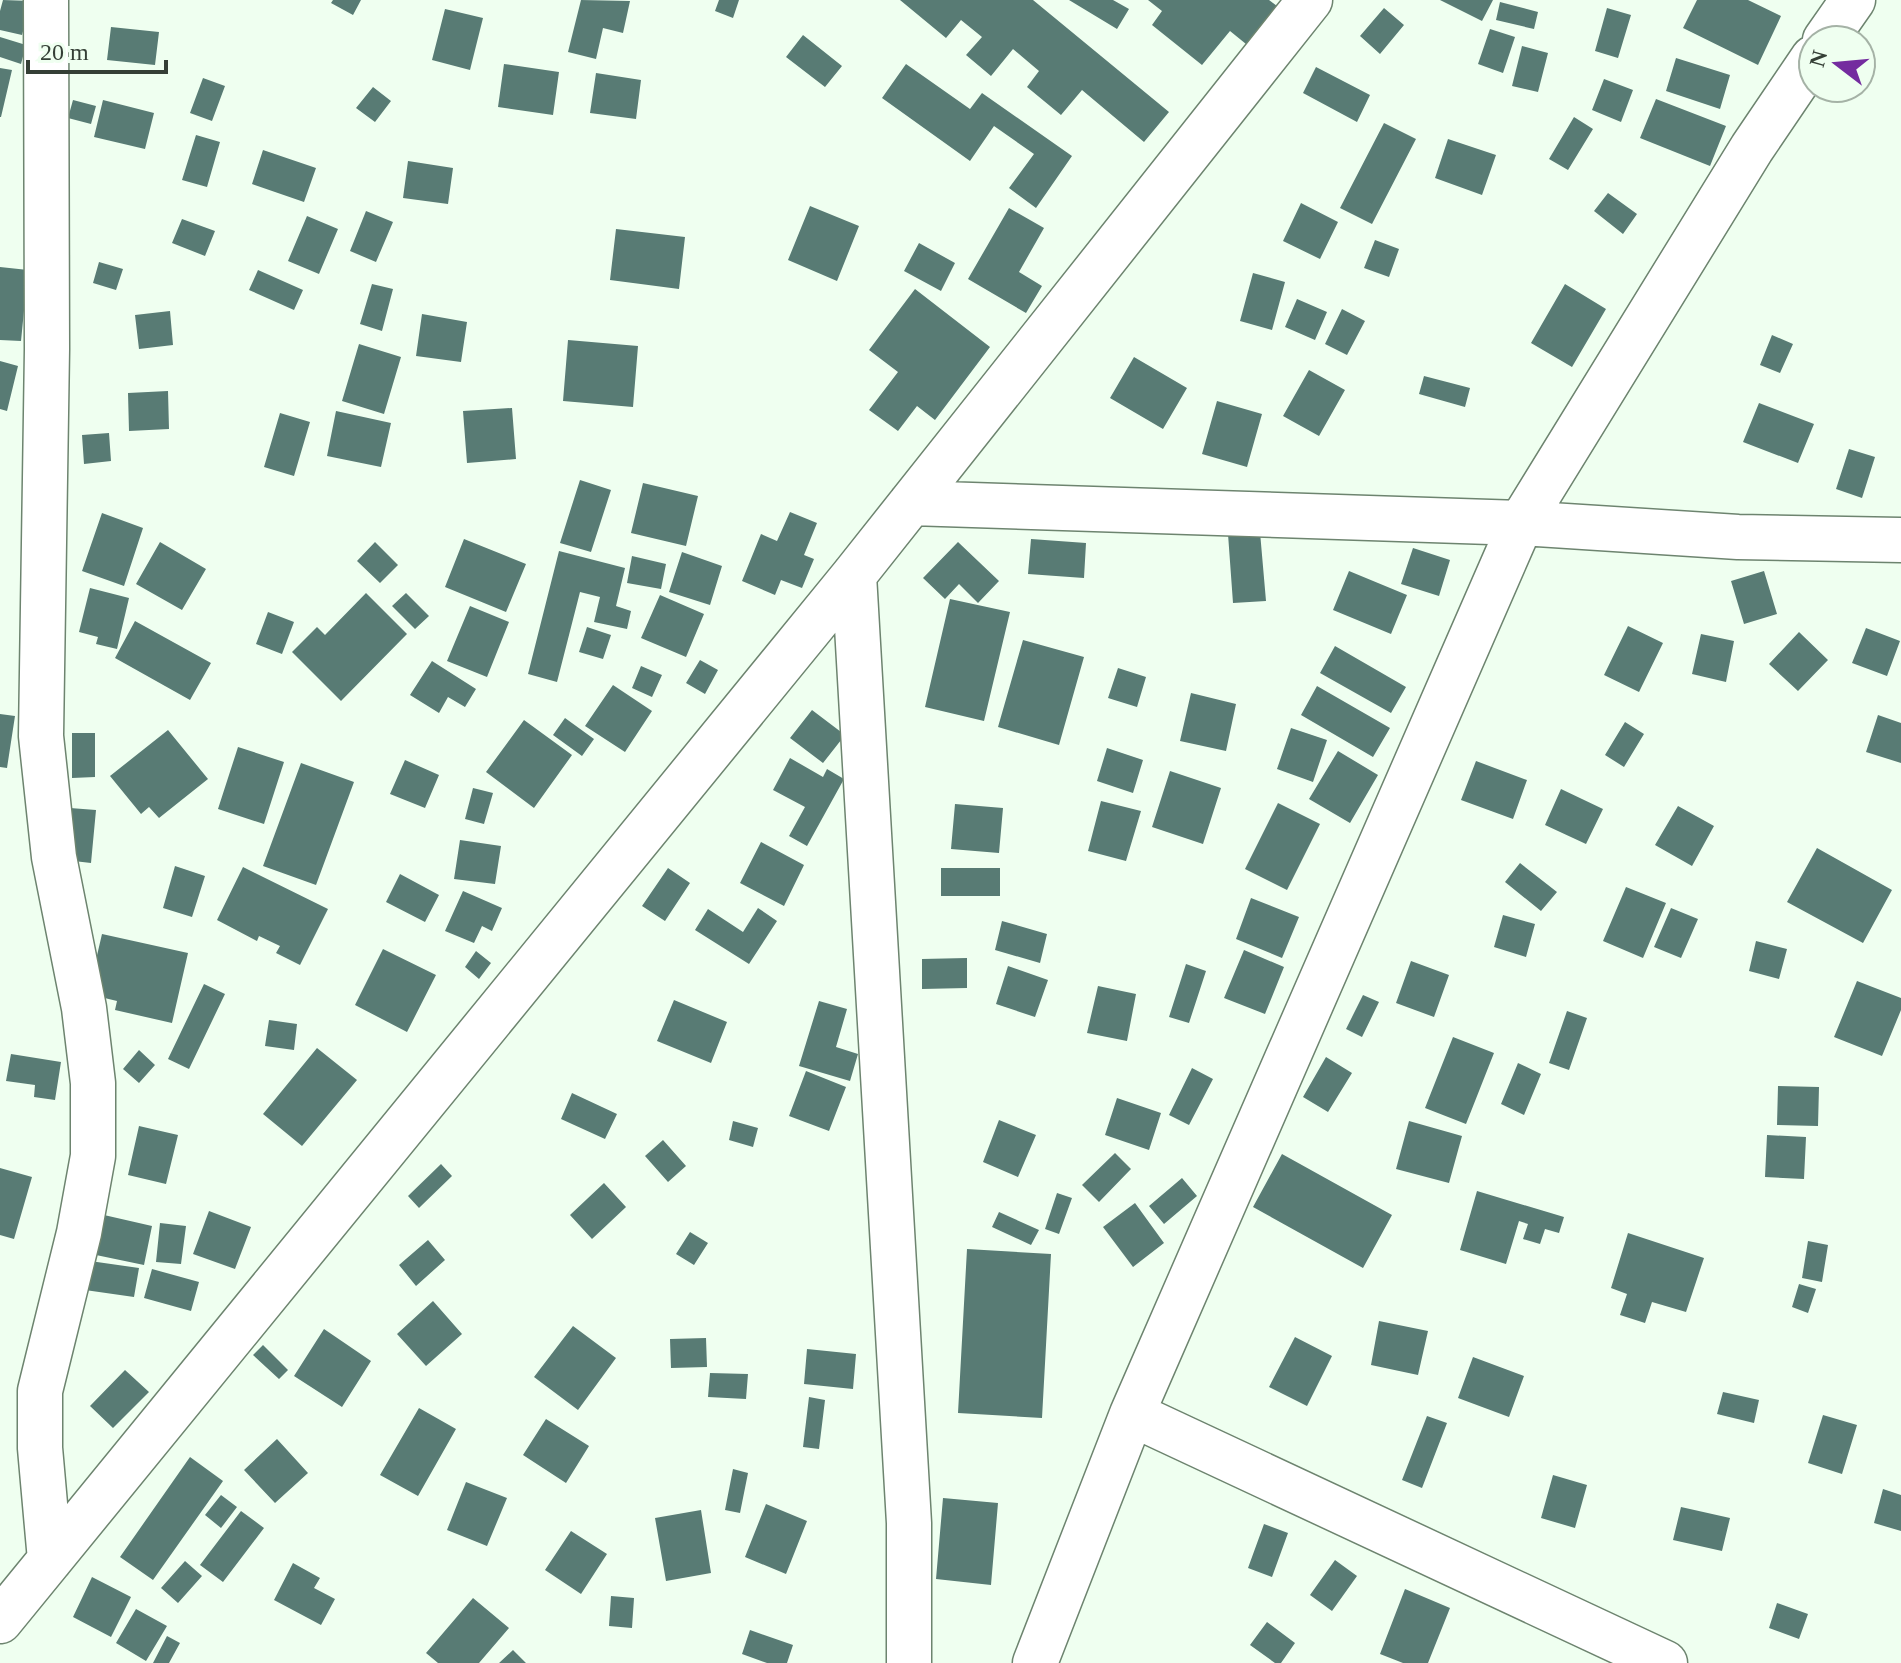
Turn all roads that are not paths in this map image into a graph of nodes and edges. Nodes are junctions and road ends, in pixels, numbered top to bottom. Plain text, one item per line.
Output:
1 (46, 0) edge
2 (1310, 0) edge
3 (1853, 0) edge
4 (1836, 24) edge
5 (1797, 82) edge
6 (911, 503) junction
7 (1521, 523) junction
8 (1901, 540) edge
9 (854, 575) junction
10 (1132, 1414) junction
11 (50, 1560) junction
12 (0, 1621) edge
13 (909, 1663) edge
14 (1035, 1663) edge
15 (1665, 1663) edge

1 - 11 street
2 - 6 street
3 - 4 street
5 - 7 street
6 - 7 street
6 - 9 street
7 - 8 street
7 - 10 street
9 - 11 street
9 - 13 street
10 - 14 street
10 - 15 street
11 - 12 street

